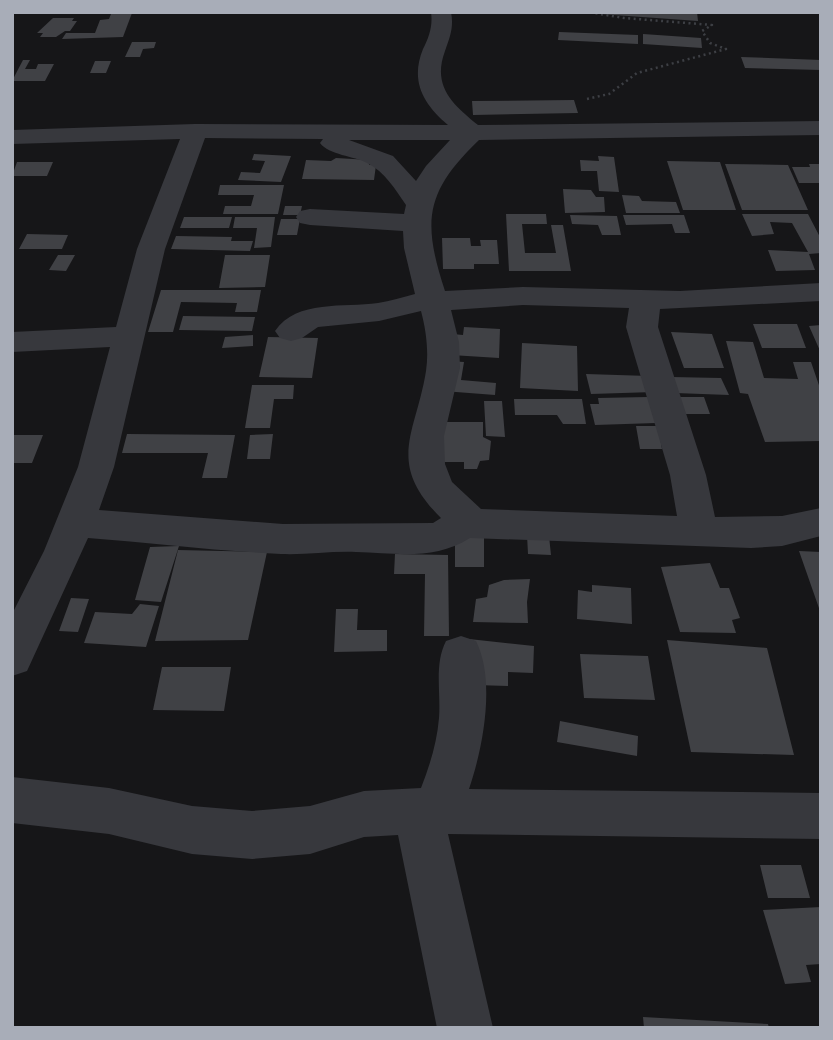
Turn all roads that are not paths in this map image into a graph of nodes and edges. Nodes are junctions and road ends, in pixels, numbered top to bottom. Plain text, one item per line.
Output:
1 (441, 12) edge
2 (821, 128) edge
3 (302, 134) junction
4 (468, 136) junction
5 (12, 137) edge
6 (192, 139) junction
7 (344, 146) junction
8 (417, 213) junction
9 (310, 217) dead end
10 (815, 294) edge
11 (432, 299) junction
12 (645, 300) junction
13 (290, 331) dead end
14 (127, 335) junction
15 (12, 342) edge
16 (821, 522) edge
17 (75, 523) junction
18 (471, 523) junction
19 (699, 531) junction
20 (461, 654) dead end
21 (12, 658) edge
22 (12, 800) edge
23 (426, 812) junction
24 (821, 816) edge
25 (466, 1028) edge

1 - 4 street
2 - 4 street
3 - 4 street
3 - 6 street
3 - 7 street
4 - 7 street
4 - 8 street
5 - 6 street
6 - 14 street
7 - 8 street
8 - 9 street
8 - 11 street
10 - 12 street
11 - 12 street
11 - 13 street
11 - 18 street
12 - 19 street
14 - 15 street
14 - 17 street
16 - 19 street
17 - 18 street
17 - 21 street
18 - 19 street
20 - 23 street
22 - 23 street
23 - 24 street
23 - 25 street

